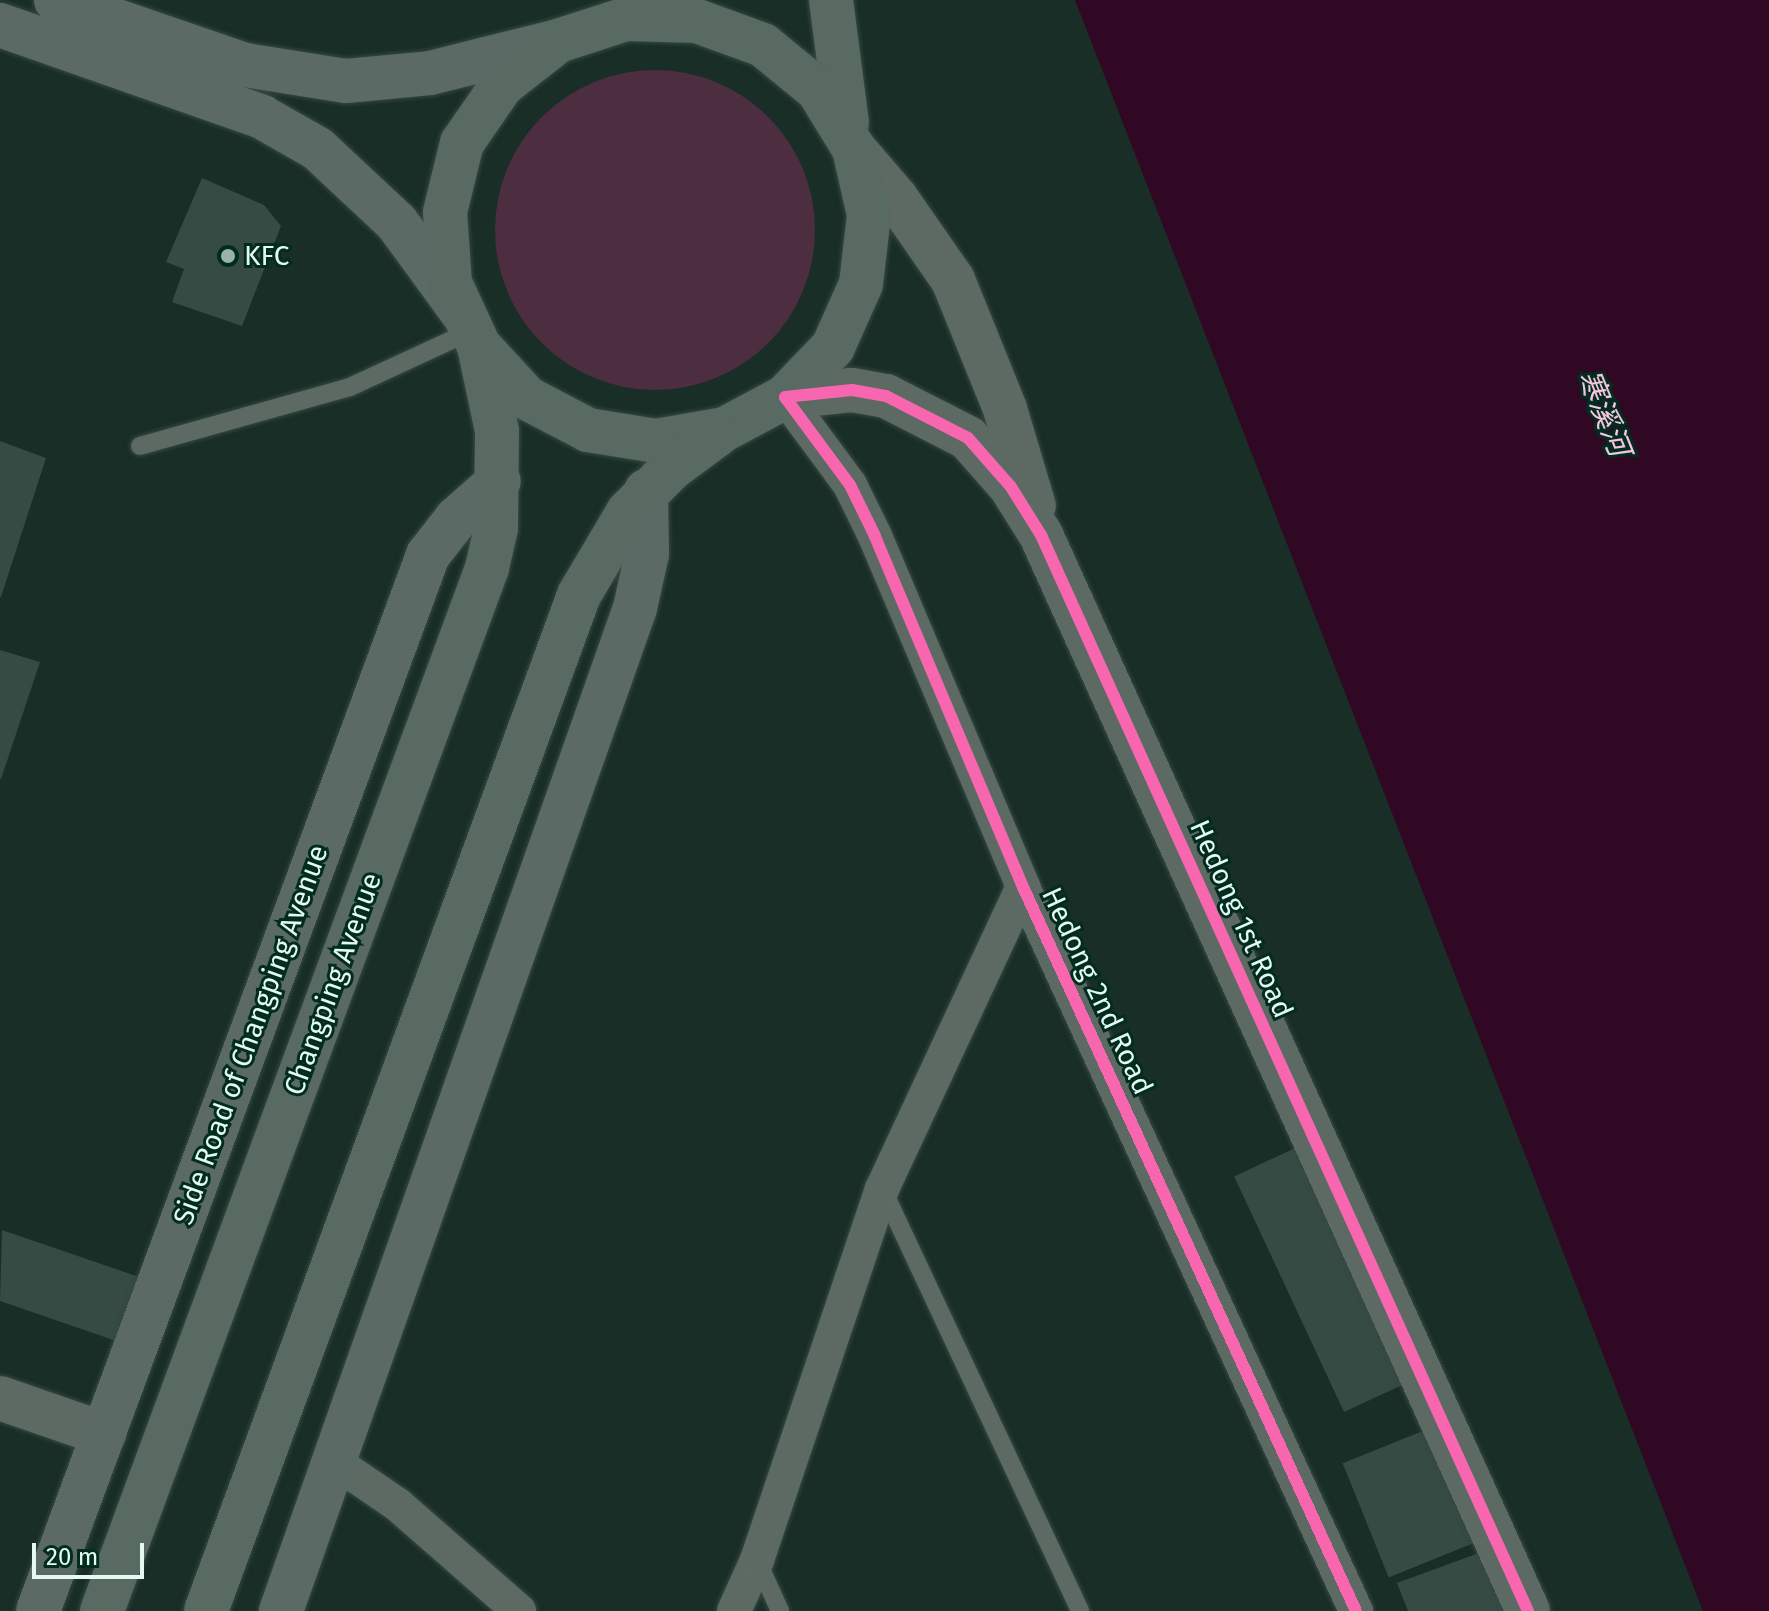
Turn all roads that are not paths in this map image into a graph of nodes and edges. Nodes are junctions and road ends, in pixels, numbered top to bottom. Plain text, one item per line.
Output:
1 (56, 0) edge
2 (613, 0) edge
3 (831, 0) edge
4 (0, 25) edge
5 (558, 41) junction
6 (854, 149) junction
7 (471, 330) junction
8 (785, 397) junction
9 (725, 429) junction
10 (140, 446) dead end
11 (499, 481) junction
12 (646, 491) junction
13 (1041, 535) junction
14 (1023, 887) junction
15 (882, 1189) junction
16 (0, 1398) edge
17 (104, 1434) junction
18 (335, 1462) junction
19 (757, 1560) junction
20 (38, 1611) edge
21 (102, 1611) edge
22 (206, 1611) edge
23 (281, 1611) edge
24 (519, 1611) edge
25 (734, 1611) edge
26 (780, 1611) edge
27 (1080, 1611) edge
28 (1356, 1611) edge
29 (1528, 1611) edge

1 - 5 main road
2 - 5 main road, Changping Avenue
3 - 6 main road
4 - 7 main road
5 - 6 main road
5 - 7 main road, Changping Avenue
6 - 8 main road
6 - 13 street, Hedong 1st Road
7 - 9 main road
7 - 10 lane
7 - 11 main road, Changping Avenue
8 - 9 main road
8 - 13 street, Hedong 1st Road
8 - 14 street, Hedong 2nd Road
9 - 12 main road
11 - 17 main road, Side Road of Changping Avenue
11 - 21 main road, Changping Avenue
12 - 18 main road
12 - 22 main road
13 - 29 street, Hedong 1st Road
14 - 15 street
14 - 28 street, Hedong 2nd Road
15 - 19 street
15 - 27 lane
16 - 17 street
17 - 20 main road, Side Road of Changping Avenue
18 - 23 main road
18 - 24 street
19 - 25 street
19 - 26 lane

